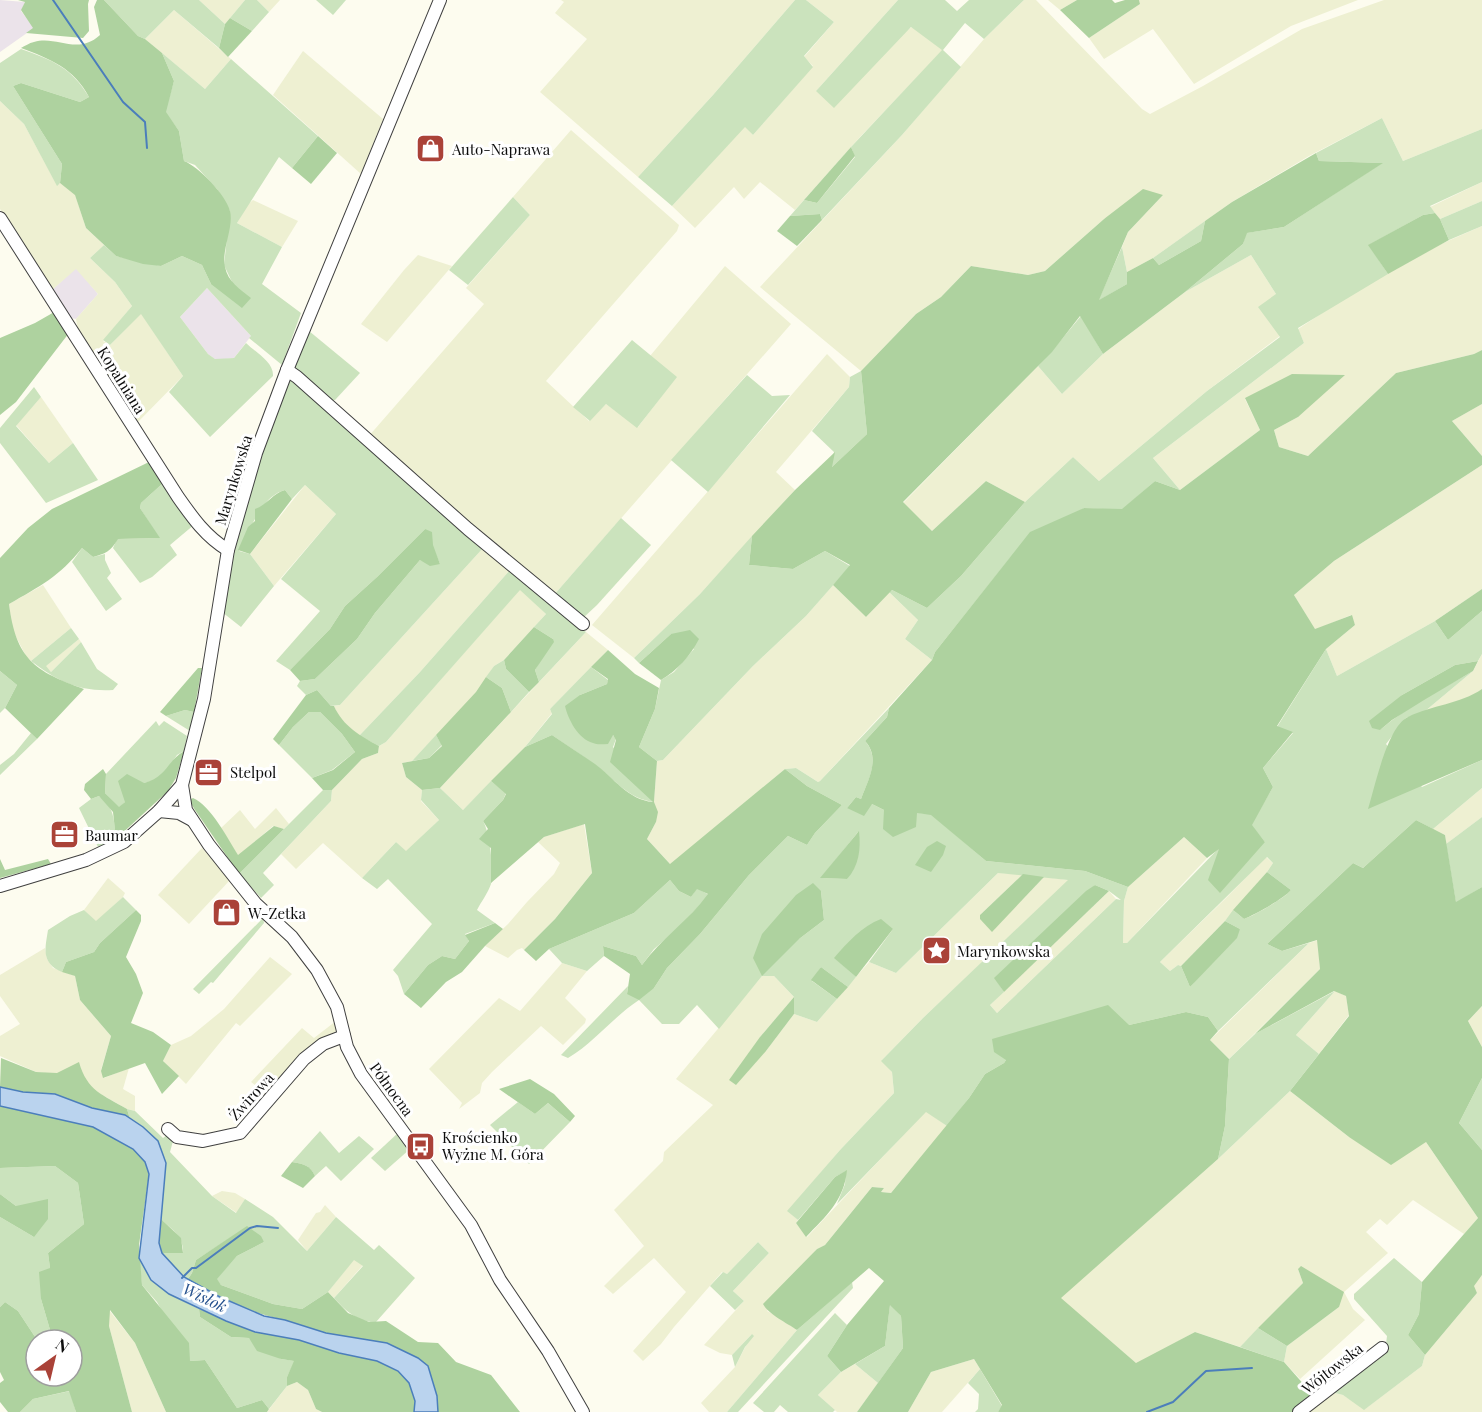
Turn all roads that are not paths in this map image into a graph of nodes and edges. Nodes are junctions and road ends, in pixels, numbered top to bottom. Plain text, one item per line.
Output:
1 (440, 0) edge
2 (0, 218) edge
3 (287, 370) junction
4 (228, 550) junction
5 (583, 624) dead end
6 (182, 785) junction
7 (159, 811) junction
8 (192, 820) junction
9 (0, 886) edge
10 (344, 1036) junction
11 (168, 1129) dead end
12 (1382, 1348) dead end
13 (583, 1412) edge
14 (1299, 1412) edge

1 - 3 street, Marynkowska
2 - 4 street, Kopalniana
3 - 4 street, Marynkowska
3 - 5 street
4 - 6 street, Marynkowska
6 - 7 street, Marynkowska
6 - 8 street, Północna
7 - 8 street
7 - 9 street, Marynkowska
8 - 10 street, Północna
10 - 11 street, Żwirowa
10 - 13 street, Północna
12 - 14 street, Wójtowska

